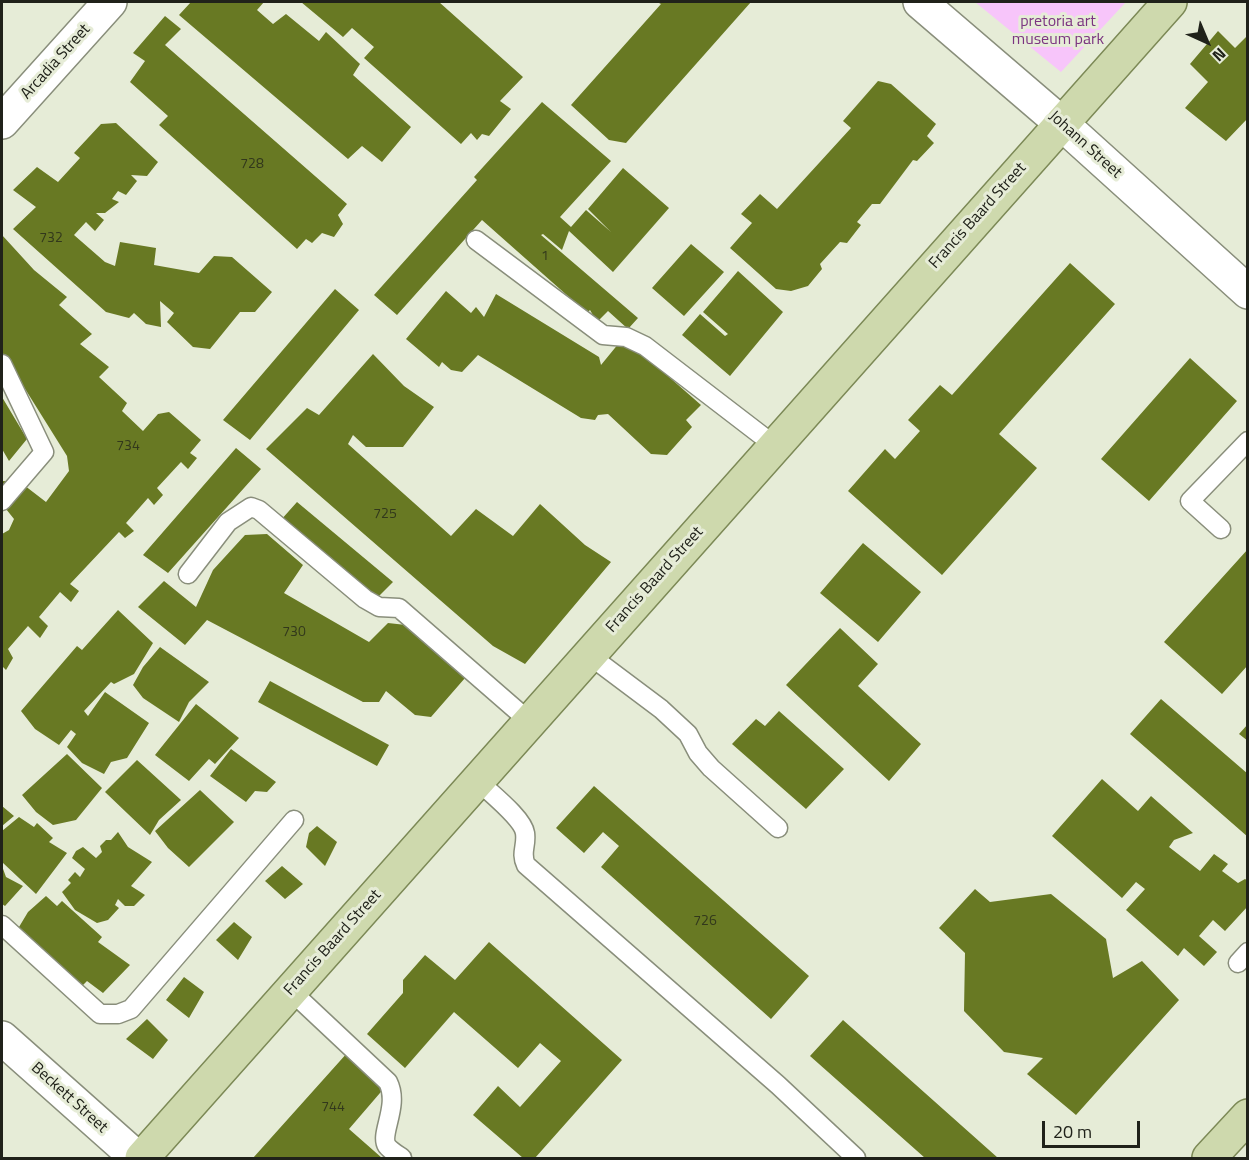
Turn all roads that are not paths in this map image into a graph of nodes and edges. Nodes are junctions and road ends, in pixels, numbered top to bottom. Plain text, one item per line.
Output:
1 (110, 2) edge
2 (920, 2) edge
3 (1170, 2) edge
4 (2, 122) edge
5 (1060, 123) junction
6 (476, 240) dead end
7 (1248, 291) edge
8 (2, 364) edge
9 (1248, 441) edge
10 (774, 445) junction
11 (2, 501) edge
12 (1221, 529) dead end
13 (188, 574) dead end
14 (589, 655) junction
15 (530, 722) junction
16 (477, 780) junction
17 (294, 820) dead end
18 (778, 828) dead end
19 (2, 925) edge
20 (291, 991) junction
21 (2, 1038) edge
22 (1248, 1116) edge
23 (137, 1158) edge
24 (142, 1158) edge
25 (402, 1158) edge
26 (856, 1158) edge
27 (1209, 1158) edge

1 - 4 street, Arcadia Street
2 - 5 street, Johann Street
3 - 5 main road, Francis Baard Street
5 - 7 street, Johann Street
5 - 10 main road, Francis Baard Street
6 - 10 lane
8 - 11 lane
9 - 12 lane
10 - 14 main road, Francis Baard Street
13 - 15 lane
14 - 15 main road, Francis Baard Street
14 - 18 lane
15 - 16 main road, Francis Baard Street
16 - 20 main road, Francis Baard Street
16 - 26 lane
17 - 19 lane
20 - 24 main road, Francis Baard Street
20 - 25 lane
21 - 23 street, Beckett Street
22 - 27 main road

